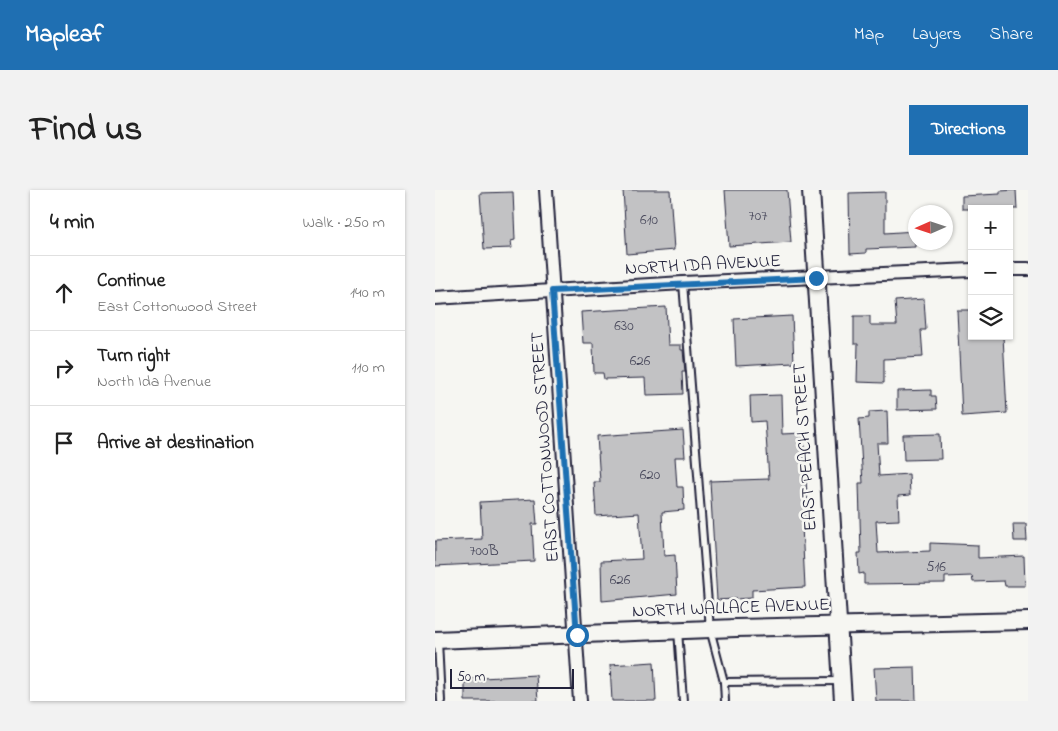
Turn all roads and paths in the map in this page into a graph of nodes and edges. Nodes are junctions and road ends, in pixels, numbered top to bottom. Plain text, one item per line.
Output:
1 (547, 190) edge
2 (811, 190) edge
3 (1013, 269) edge
4 (1028, 269) edge
5 (968, 270) edge
6 (816, 278) junction
7 (683, 283) junction
8 (552, 291) junction
9 (435, 298) edge
10 (1028, 620) edge
11 (837, 626) junction
12 (710, 629) junction
13 (678, 630) junction
14 (577, 635) junction
15 (436, 640) edge
16 (841, 681) junction
17 (724, 682) junction
18 (441, 701) edge
19 (580, 701) edge
20 (683, 701) edge
21 (725, 701) edge
22 (843, 701) edge

1 - 8 street, EAST COTTONWOOD STREET
2 - 6 street, EAST PEACH STREET
3 - 4 street
5 - 6 street, NORTH IDA AVENUE
6 - 7 street, NORTH IDA AVENUE
6 - 11 street, EAST PEACH STREET
7 - 8 street, NORTH IDA AVENUE
7 - 12 lane
8 - 9 street, NORTH IDA AVENUE
8 - 14 street, EAST COTTONWOOD STREET
10 - 11 street, NORTH WALLACE AVENUE
11 - 12 street, NORTH WALLACE AVENUE
11 - 16 street, EAST PEACH STREET
12 - 13 street, NORTH WALLACE AVENUE
12 - 17 lane
13 - 14 street, NORTH WALLACE AVENUE
13 - 20 lane
14 - 15 street, NORTH WALLACE AVENUE
14 - 19 street, EAST COTTONWOOD STREET
15 - 18 lane
16 - 17 lane
16 - 22 street, EAST PEACH STREET
17 - 21 lane

